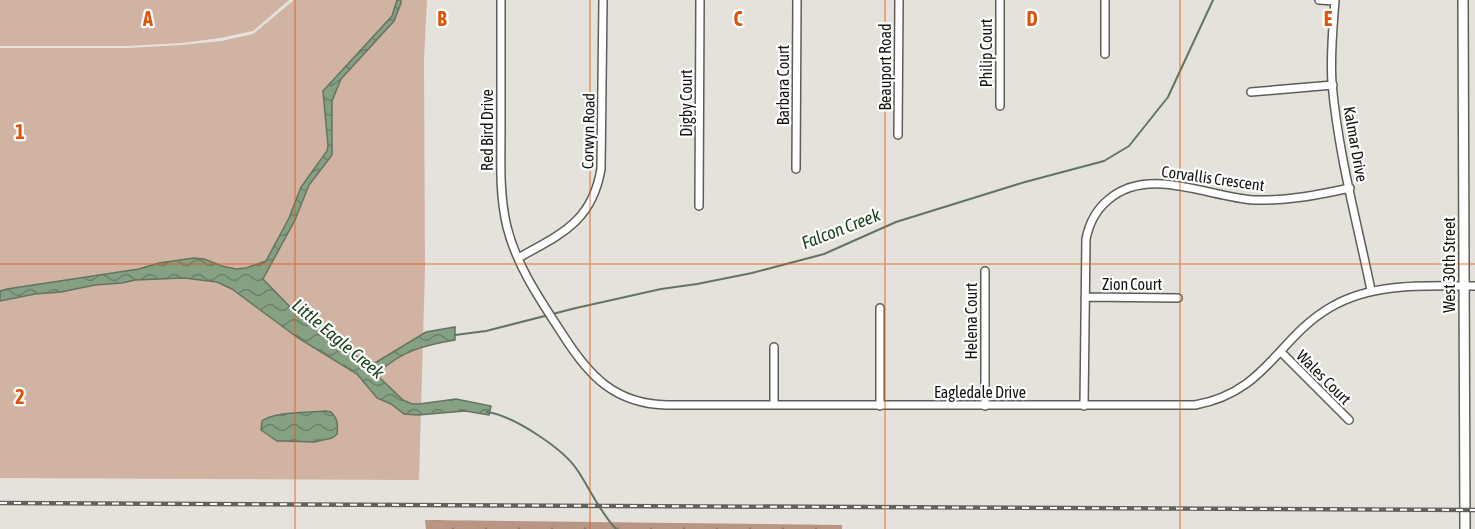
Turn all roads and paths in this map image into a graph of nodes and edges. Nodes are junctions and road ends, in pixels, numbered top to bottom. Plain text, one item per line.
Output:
1 (501, 0) edge
2 (603, 0) edge
3 (700, 0) edge
4 (797, 0) edge
5 (899, 0) edge
6 (1000, 0) edge
7 (1105, 0) edge
8 (1319, 0) edge
9 (1463, 0) edge
10 (1335, 1) edge
11 (1105, 54) dead end
12 (1332, 85) junction
13 (1251, 92) dead end
14 (1000, 106) dead end
15 (898, 135) dead end
16 (796, 169) dead end
17 (1350, 188) junction
18 (699, 206) dead end
19 (518, 258) junction
20 (985, 271) dead end
21 (1464, 286) junction
22 (1475, 286) edge
23 (1371, 290) junction
24 (1085, 297) junction
25 (1178, 298) dead end
26 (880, 308) dead end
27 (774, 347) dead end
28 (1281, 352) junction
29 (774, 405) junction
30 (880, 406) junction
31 (985, 406) junction
32 (1084, 406) junction
33 (1349, 420) dead end
34 (1465, 529) edge

1 - 19 street, Red Bird Drive
2 - 19 street, Corwyn Road
3 - 18 street, Digby Court
4 - 16 street, Barbara Court
5 - 15 street, Beauport Road
6 - 14 street, Philip Court
7 - 11 street
8 - 10 street
9 - 21 main road, West 30th Street
10 - 12 street, Kalmar Drive
12 - 13 street
12 - 17 street, Kalmar Drive
17 - 23 street, Kalmar Drive
17 - 24 street, Corvallis Crescent
19 - 29 street, Eagledale Drive
20 - 31 street, Helena Court
21 - 22 street, Eagledale Drive
21 - 23 street, Eagledale Drive
21 - 34 main road, West 30th Street
23 - 28 street, Eagledale Drive
24 - 25 street, Zion Court
24 - 32 street, Corvallis Crescent
26 - 30 street
27 - 29 street
28 - 32 street, Eagledale Drive
28 - 33 street, Wales Court
29 - 30 street, Eagledale Drive
30 - 31 street, Eagledale Drive
31 - 32 street, Eagledale Drive

